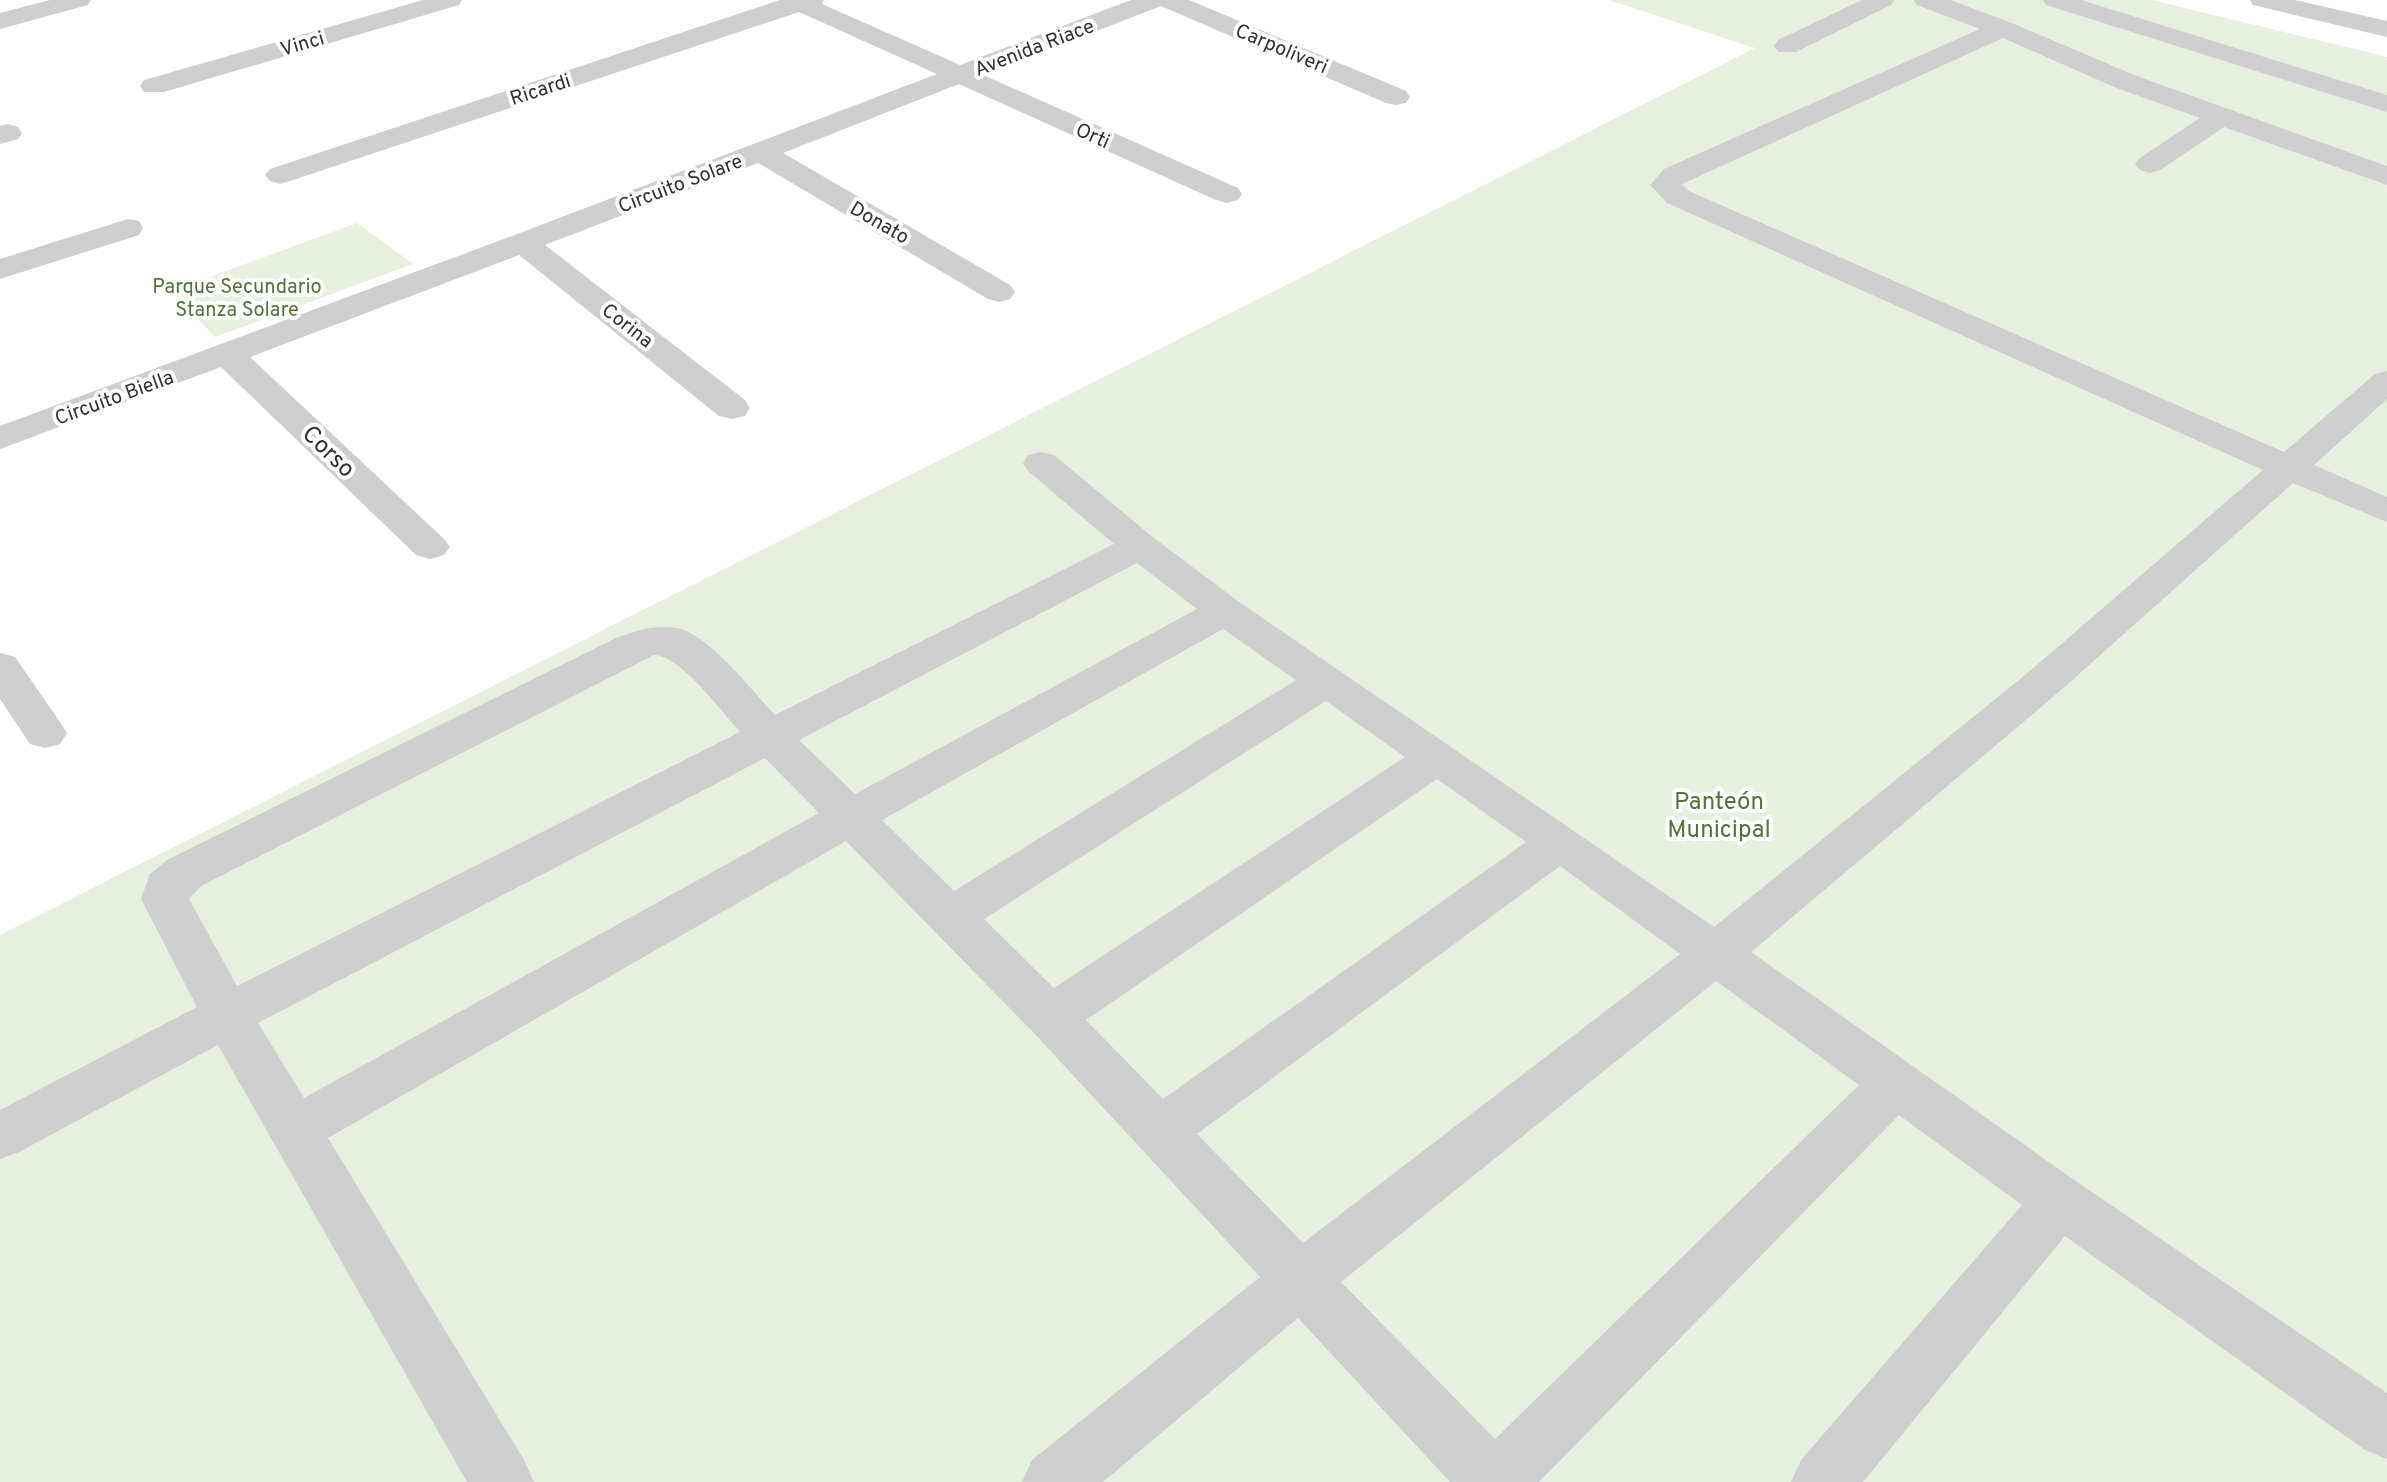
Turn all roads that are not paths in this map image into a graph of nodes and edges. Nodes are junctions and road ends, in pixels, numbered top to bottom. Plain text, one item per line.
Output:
1 (79, 0) edge
2 (450, 0) edge
3 (1154, 0) edge
4 (1168, 0) edge
5 (1882, 0) edge
6 (1926, 0) edge
7 (2055, 0) edge
8 (2262, 0) edge
9 (801, 1) edge
10 (0, 21) edge
11 (2003, 28) junction
12 (2387, 29) edge
13 (1787, 46) dead end
14 (960, 76) junction
15 (154, 86) dead end
16 (1396, 97) dead end
17 (2387, 104) edge
18 (2220, 117) junction
19 (761, 152) junction
20 (2150, 164) dead end
21 (280, 175) dead end
22 (2387, 176) edge
23 (1227, 194) dead end
24 (128, 228) dead end
25 (523, 243) junction
26 (0, 269) edge
27 (999, 292) dead end
28 (228, 355) junction
29 (2387, 381) edge
30 (732, 408) dead end
31 (0, 438) edge
32 (1041, 463) dead end
33 (2289, 468) junction
34 (2387, 511) edge
35 (1140, 546) junction
36 (430, 547) dead end
37 (1225, 611) junction
38 (0, 667) edge
39 (1325, 682) junction
40 (45, 733) dead end
41 (769, 736) junction
42 (1435, 759) junction
43 (850, 817) junction
44 (1560, 842) junction
45 (950, 917) junction
46 (1716, 953) junction
47 (227, 1015) junction
48 (1051, 1017) junction
49 (1896, 1083) junction
50 (294, 1130) junction
51 (1159, 1132) junction
52 (0, 1136) edge
53 (2060, 1201) junction
54 (1301, 1279) junction
55 (2387, 1429) edge
56 (502, 1482) edge
57 (1054, 1482) edge
58 (1494, 1482) edge
59 (1823, 1482) edge

1 - 10 street
2 - 15 street, Vinci
3 - 14 street, Avenida Riace
4 - 16 street, Carpoliveri
5 - 13 street
6 - 11 street
7 - 17 street
8 - 12 street
9 - 14 street
9 - 21 street, Ricardi
11 - 18 street
11 - 33 street
14 - 19 street, Circuito Solare
14 - 23 street, Orti
18 - 20 street
18 - 22 street
19 - 25 street, Circuito Solare
19 - 27 street, Donato
24 - 26 street
25 - 28 street, Circuito Solare
25 - 30 street, Corina
28 - 31 street, Circuito Biella
28 - 36 street, Corso
29 - 33 street
32 - 35 street
33 - 34 street
33 - 46 street
35 - 37 street
35 - 41 street
37 - 39 street
37 - 43 street
38 - 40 street
39 - 42 street
39 - 45 street
41 - 43 street
41 - 47 street
41 - 47 street
42 - 44 street
42 - 48 street
43 - 45 street
43 - 50 street
44 - 46 street
44 - 51 street
45 - 48 street
46 - 49 street
46 - 54 street
47 - 50 street
47 - 52 street
48 - 51 street
49 - 53 street
49 - 58 street
50 - 56 street
51 - 54 street
53 - 55 street
53 - 59 street
54 - 57 street
54 - 58 street

